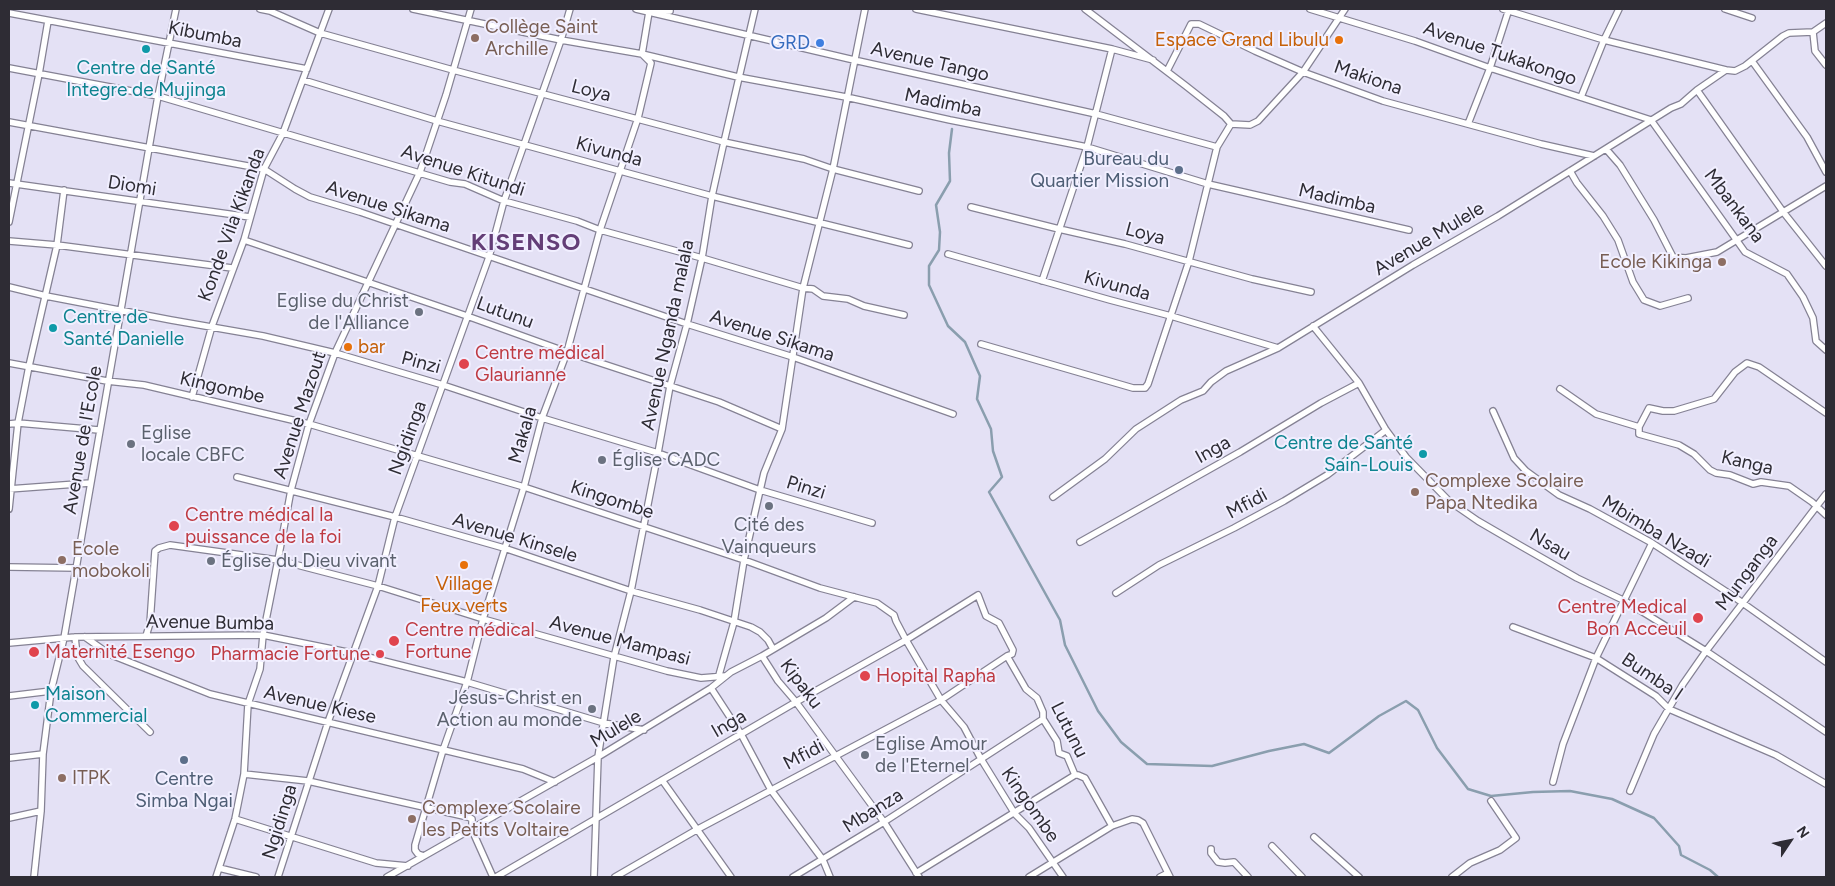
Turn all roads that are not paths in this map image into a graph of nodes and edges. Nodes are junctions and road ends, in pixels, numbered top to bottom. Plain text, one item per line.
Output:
1 (176, 9) edge
2 (260, 9) edge
3 (329, 9) edge
4 (413, 9) edge
5 (471, 9) edge
6 (570, 9) edge
7 (636, 9) edge
8 (670, 9) edge
9 (755, 9) edge
10 (865, 9) edge
11 (916, 9) edge
12 (1085, 9) edge
13 (1310, 9) edge
14 (1345, 9) edge
15 (1507, 9) edge
16 (1620, 9) edge
17 (1725, 9) edge
18 (9, 12) edge
19 (649, 12) junction
20 (1338, 18) junction
21 (1752, 18) dead end
22 (48, 21) junction
23 (467, 21) junction
24 (1826, 23) edge
25 (1813, 32) junction
26 (320, 33) junction
27 (748, 34) junction
28 (561, 40) junction
29 (1604, 40) junction
30 (168, 43) junction
31 (1112, 49) junction
32 (642, 54) junction
33 (854, 60) junction
34 (1153, 60) junction
35 (1752, 61) junction
36 (1826, 65) edge
37 (9, 68) edge
38 (1490, 68) junction
39 (307, 69) junction
40 (453, 70) junction
41 (1726, 70) junction
42 (1167, 71) junction
43 (1303, 72) junction
44 (39, 74) junction
45 (738, 77) junction
46 (303, 80) junction
47 (1697, 90) junction
48 (542, 95) junction
49 (158, 96) junction
50 (846, 97) junction
51 (1581, 97) junction
52 (1096, 114) junction
53 (638, 118) junction
54 (1651, 120) junction
55 (437, 121) junction
56 (9, 122) edge
57 (1230, 124) junction
58 (1468, 124) junction
59 (29, 125) junction
60 (283, 133) junction
61 (724, 142) junction
62 (524, 144) junction
63 (1088, 147) junction
64 (1217, 147) junction
65 (150, 148) junction
66 (1606, 149) junction
67 (1594, 156) junction
68 (264, 169) junction
69 (833, 169) junction
70 (620, 170) junction
71 (1570, 171) junction
72 (420, 172) junction
73 (1826, 172) edge
74 (12, 183) edge
75 (1208, 184) junction
76 (1826, 186) edge
77 (64, 190) junction
78 (919, 191) dead end
79 (712, 196) junction
80 (504, 201) junction
81 (140, 202) junction
82 (971, 207) dead end
83 (1784, 213) junction
84 (250, 217) junction
85 (9, 222) edge
86 (818, 222) junction
87 (395, 224) junction
88 (1059, 229) junction
89 (600, 230) junction
90 (1409, 230) dead end
91 (244, 240) junction
92 (1738, 240) junction
93 (9, 241) edge
94 (57, 245) junction
95 (909, 245) dead end
96 (948, 254) dead end
97 (132, 255) junction
98 (489, 257) junction
99 (702, 258) junction
100 (1189, 261) junction
101 (1826, 266) edge
102 (232, 268) junction
103 (1042, 281) junction
104 (369, 282) junction
105 (9, 287) edge
106 (583, 288) junction
107 (802, 288) junction
108 (1310, 292) dead end
109 (46, 296) junction
110 (1688, 298) dead end
111 (122, 310) junction
112 (904, 315) dead end
113 (467, 316) junction
114 (1171, 316) junction
115 (687, 324) junction
116 (212, 326) junction
117 (1313, 326) junction
118 (981, 344) dead end
119 (1278, 348) junction
120 (1826, 350) edge
121 (567, 352) junction
122 (335, 353) junction
123 (793, 357) junction
124 (9, 363) edge
125 (29, 366) junction
126 (107, 381) junction
127 (1359, 383) junction
128 (443, 385) junction
129 (670, 386) junction
130 (1560, 389) dead end
131 (192, 397) junction
132 (1493, 411) dead end
133 (1826, 413) edge
134 (953, 414) dead end
135 (542, 418) junction
136 (18, 423) junction
137 (9, 424) edge
138 (309, 424) junction
139 (1639, 427) junction
140 (782, 429) junction
141 (100, 430) junction
142 (1386, 430) junction
143 (658, 453) junction
144 (418, 457) junction
145 (237, 477) dead end
146 (90, 483) junction
147 (524, 487) junction
148 (10, 489) edge
149 (291, 490) junction
150 (760, 490) junction
151 (1826, 494) edge
152 (1053, 497) dead end
153 (1816, 506) junction
154 (9, 509) edge
155 (1826, 514) edge
156 (395, 517) junction
157 (872, 523) dead end
158 (644, 526) junction
159 (1080, 542) dead end
160 (1652, 543) junction
161 (504, 548) junction
162 (278, 560) junction
163 (744, 560) junction
164 (9, 567) edge
165 (76, 568) junction
166 (378, 586) junction
167 (631, 591) junction
168 (1116, 592) dead end
169 (978, 595) joint
170 (854, 597) junction
171 (1625, 602) junction
172 (1744, 603) junction
173 (483, 618) junction
174 (734, 622) junction
175 (1514, 627) dead end
176 (262, 635) junction
177 (146, 636) junction
178 (75, 637) junction
179 (86, 637) junction
180 (64, 638) junction
181 (906, 640) junction
182 (9, 642) edge
183 (773, 649) junction
184 (1706, 651) junction
185 (352, 653) junction
186 (762, 656) junction
187 (1007, 656) junction
188 (614, 657) junction
189 (1596, 658) junction
190 (1826, 662) edge
191 (722, 676) junction
192 (467, 682) junction
193 (710, 688) junction
194 (51, 691) junction
195 (9, 696) edge
196 (941, 700) junction
197 (796, 702) junction
198 (248, 704) junction
199 (1669, 709) junction
200 (1043, 719) junction
201 (328, 722) junction
202 (604, 724) junction
203 (644, 730) junction
204 (150, 732) dead end
205 (1826, 732) edge
206 (741, 734) junction
207 (443, 750) junction
208 (43, 754) junction
209 (834, 756) junction
210 (9, 758) edge
211 (598, 758) junction
212 (981, 760) junction
213 (244, 774) junction
214 (1075, 775) junction
215 (662, 780) junction
216 (308, 781) junction
217 (555, 782) junction
218 (1553, 782) dead end
219 (1826, 784) edge
220 (771, 790) junction
221 (1630, 791) dead end
222 (1491, 800) dead end
223 (427, 808) junction
224 (41, 811) junction
225 (1015, 814) junction
226 (9, 818) edge
227 (235, 819) junction
228 (597, 819) junction
229 (884, 822) junction
230 (1112, 826) junction
231 (698, 829) junction
232 (472, 830) junction
233 (291, 836) junction
234 (1314, 838) dead end
235 (1272, 846) dead end
236 (1211, 849) dead end
237 (424, 856) junction
238 (822, 860) junction
239 (1053, 863) junction
240 (408, 866) junction
241 (219, 868) junction
242 (917, 875) edge
243 (1169, 875) edge
244 (34, 877) edge
245 (216, 877) edge
246 (256, 877) edge
247 (278, 877) edge
248 (387, 877) edge
249 (494, 877) edge
250 (594, 877) edge
251 (614, 877) edge
252 (731, 877) edge
253 (793, 877) edge
254 (830, 877) edge
255 (1029, 877) edge
256 (1064, 877) edge
257 (1160, 877) edge
258 (1248, 877) edge
259 (1302, 877) edge
260 (1359, 877) edge
261 (1452, 877) edge

1 - 30 street, Avenue de l'Ecole
2 - 26 street, Loya
3 - 26 street, Konde Vila Kikanda
4 - 23 street, Madimba
5 - 23 street, Avenue Mazout
6 - 28 street, Ngidinga
7 - 19 street, Avenue Tango
8 - 19 street
9 - 27 street, Avenue Nganda malala
10 - 33 street
11 - 31 street
12 - 34 street
13 - 20 street, Avenue Tukakongo
14 - 20 street
15 - 29 street
15 - 38 street
16 - 29 street
17 - 21 street
18 - 22 street, Kibumba
19 - 27 street, Avenue Tango
19 - 32 street, Makala
20 - 38 street, Avenue Tukakongo
20 - 43 street
22 - 30 street, Kibumba
22 - 44 street
23 - 28 street, Madimba
23 - 40 street, Avenue Mazout
24 - 25 street, Avenue Mulele
25 - 35 street, Avenue Mulele
25 - 36 street
26 - 39 street, Konde Vila Kikanda
26 - 40 street, Loya
27 - 33 street, Avenue Tango
27 - 45 street, Avenue Nganda malala
28 - 32 street, Madimba
28 - 48 street, Ngidinga
29 - 41 street
29 - 51 street
30 - 39 street, Kibumba
30 - 49 street, Avenue de l'Ecole
31 - 34 street
31 - 52 street
32 - 45 street, Madimba
32 - 53 street, Makala
33 - 50 street
33 - 52 street, Avenue Tango
34 - 42 street
35 - 41 street, Avenue Mulele
35 - 73 street
37 - 44 street, Avenue Kitundi
38 - 51 street, Avenue Tukakongo
38 - 58 street
39 - 46 street, Konde Vila Kikanda
40 - 48 street, Loya
40 - 55 street, Avenue Mazout
41 - 47 street, Avenue Mulele
42 - 43 street, Makiona
42 - 57 street
43 - 57 street
43 - 58 street, Makiona
44 - 49 street, Avenue Kitundi
44 - 59 street
45 - 50 street, Madimba
45 - 61 street, Avenue Nganda malala
46 - 55 street, Kivunda
46 - 60 street, Konde Vila Kikanda
47 - 54 street, Avenue Mulele
47 - 83 street
48 - 53 street, Loya
48 - 62 street, Ngidinga
49 - 60 street, Avenue Kitundi
49 - 65 street, Avenue de l'Ecole
50 - 63 street, Madimba
50 - 69 street
51 - 54 street, Avenue Tukakongo
52 - 63 street
52 - 64 street, Avenue Tango
53 - 61 street, Loya
53 - 70 street, Makala
54 - 66 street, Avenue Mulele
54 - 92 street, Mbankana
55 - 62 street, Kivunda
55 - 72 street, Avenue Mazout
56 - 59 street, Avenue Sikama
57 - 64 street
58 - 67 street, Makiona
59 - 65 street, Avenue Sikama
59 - 74 street
60 - 68 street, Konde Vila Kikanda
60 - 72 street, Avenue Kitundi
61 - 69 street, Loya
61 - 79 street, Avenue Nganda malala
62 - 70 street, Kivunda
62 - 80 street, Ngidinga
63 - 75 street, Madimba
63 - 88 street
64 - 75 street
65 - 68 street, Avenue Sikama
65 - 81 street, Avenue de l'Ecole
66 - 67 street, Avenue Mulele
66 - 92 street
67 - 71 street, Avenue Mulele
68 - 84 street, Konde Vila Kikanda
68 - 87 street, Avenue Sikama
69 - 78 street, Loya
69 - 86 street
70 - 79 street, Kivunda
70 - 89 street, Makala
71 - 110 street
71 - 117 street, Avenue Mulele
72 - 80 street, Avenue Kitundi
72 - 87 street, Avenue Mazout
74 - 77 street, Diomi
74 - 85 street
75 - 90 street, Madimba
75 - 100 street
76 - 83 street
77 - 81 street, Diomi
77 - 94 street
79 - 86 street, Kivunda
79 - 99 street, Avenue Nganda malala
80 - 89 street, Avenue Kitundi
80 - 98 street, Ngidinga
81 - 84 street, Diomi
81 - 97 street, Avenue de l'Ecole
82 - 88 street, Loya
83 - 92 street
83 - 101 street
84 - 91 street, Konde Vila Kikanda
86 - 95 street, Kivunda
86 - 107 street
87 - 98 street, Avenue Sikama
87 - 104 street, Avenue Mazout
88 - 100 street, Loya
88 - 103 street
89 - 99 street, Avenue Kitundi
89 - 106 street, Makala
91 - 102 street, Konde Vila Kikanda
91 - 104 street, Lutunu
92 - 120 street, Mbankana
93 - 94 street
94 - 97 street
94 - 109 street
96 - 103 street, Kivunda
97 - 102 street
97 - 111 street, Avenue de l'Ecole
98 - 106 street, Avenue Sikama
98 - 113 street, Ngidinga
99 - 107 street, Avenue Kitundi
99 - 115 street, Avenue Nganda malala
100 - 108 street, Loya
100 - 114 street
102 - 116 street, Konde Vila Kikanda
103 - 114 street, Kivunda
104 - 113 street, Lutunu
104 - 122 street, Avenue Mazout
105 - 109 street, Pinzi
106 - 115 street, Avenue Sikama
106 - 121 street, Makala
107 - 112 street, Avenue Kitundi
107 - 123 street
109 - 111 street, Pinzi
109 - 125 street
111 - 116 street, Pinzi
111 - 126 street, Avenue de l'Ecole
113 - 121 street, Lutunu
113 - 128 street, Ngidinga
114 - 118 street
114 - 119 street, Kivunda
115 - 123 street, Avenue Sikama
115 - 129 street, Avenue Nganda malala
116 - 122 street, Pinzi
116 - 131 street, Konde Vila Kikanda
117 - 119 street, Avenue Mulele
117 - 127 street, Nsau
119 - 152 street, Avenue Mulele
121 - 129 street, Lutunu
121 - 135 street, Makala
122 - 128 street, Pinzi
122 - 138 street, Avenue Mazout
123 - 134 street, Avenue Sikama
123 - 140 street
124 - 125 street, Kingombe
125 - 126 street, Kingombe
125 - 136 street
126 - 131 street, Kingombe
126 - 141 street, Avenue de l'Ecole
127 - 142 street, Nsau
127 - 159 street, Inga
128 - 135 street, Pinzi
128 - 144 street, Ngidinga
129 - 140 street, Lutunu
129 - 143 street, Avenue Nganda malala
130 - 139 street, Kanga
131 - 138 street, Kingombe
132 - 160 street, Mbimba Nzadi
133 - 139 street
135 - 143 street, Pinzi
135 - 147 street, Makala
136 - 137 street
136 - 141 street
136 - 148 street
138 - 144 street, Kingombe
138 - 149 street, Avenue Mazout
139 - 153 street, Kanga
140 - 150 street
141 - 146 street, Avenue de l'Ecole
142 - 168 street, Mfidi
142 - 171 street, Nsau
143 - 150 street, Pinzi
143 - 158 street, Avenue Nganda malala
144 - 147 street, Kingombe
144 - 156 street, Ngidinga
145 - 149 street, Avenue Kinsele
146 - 148 street
146 - 165 street, Avenue de l'Ecole
147 - 158 street, Kingombe
147 - 161 street, Makala
148 - 154 street
149 - 156 street, Avenue Kinsele
149 - 162 street, Avenue Mazout
150 - 157 street, Pinzi
150 - 163 street
151 - 153 street, Munganga
153 - 155 street, Kanga
153 - 172 street, Munganga
156 - 161 street, Avenue Kinsele
156 - 166 street, Ngidinga
158 - 163 street, Kingombe
158 - 167 street, Avenue Nganda malala
160 - 171 street
160 - 172 street, Mbimba Nzadi
161 - 167 street, Avenue Kinsele
161 - 173 street, Makala
162 - 166 street, Avenue Mampasi
162 - 176 street, Avenue Mazout
162 - 177 street, Avenue Mampasi
163 - 170 street, Kingombe
163 - 174 street
164 - 165 street
165 - 180 street, Avenue de l'Ecole
166 - 173 street, Avenue Mampasi
166 - 185 street, Ngidinga
167 - 174 street, Avenue Kinsele
167 - 188 street, Avenue Nganda malala
169 - 181 street, Inga
169 - 187 street, Lutunu
170 - 181 street, Kingombe
170 - 183 street, Mulele
171 - 184 street, Nsau
171 - 189 street
172 - 184 street, Munganga
172 - 190 street, Mbimba Nzadi
173 - 188 street, Avenue Mampasi
173 - 192 street, Makala
174 - 183 street, Avenue Kinsele
174 - 191 street
175 - 189 street, Bumba I
176 - 177 street, Avenue Bumba
176 - 185 street, Avenue Bumba
176 - 198 street, Avenue Mazout
177 - 179 street, Avenue Bumba
178 - 179 street, Avenue Bumba
178 - 180 street, Avenue Bumba
178 - 204 street
179 - 198 street, Avenue Kiese
180 - 182 street, Avenue Bumba
180 - 194 street, Avenue de l'Ecole
181 - 196 street, Kingombe
181 - 197 street, Inga
183 - 186 street, Mulele
184 - 199 street, Munganga
184 - 205 street, Nsau
185 - 192 street, Avenue Bumba
185 - 201 street, Ngidinga
186 - 191 street, Mulele
186 - 197 street, Kipaku
187 - 196 street, Mfidi
187 - 200 street, Lutunu
188 - 191 street, Avenue Mampasi
188 - 202 street, Avenue Nganda malala
189 - 199 street, Bumba I
189 - 218 street
191 - 193 street, Mulele
192 - 202 street, Avenue Bumba
192 - 207 street, Makala
193 - 203 street, Mulele
193 - 206 street
194 - 195 street
194 - 208 street, Avenue de l'Ecole
196 - 209 street, Mfidi
196 - 212 street, Kingombe
197 - 206 street, Inga
197 - 209 street, Kipaku
198 - 201 street, Avenue Kiese
198 - 213 street, Avenue Mazout
199 - 219 street, Bumba I
199 - 221 street, Munganga
200 - 212 street, Mbanza
200 - 214 street, Lutunu
201 - 207 street, Avenue Kiese
201 - 216 street, Ngidinga
202 - 203 street, Avenue Bumba
202 - 211 street, Avenue Nganda malala
203 - 211 street, Mulele
206 - 215 street, Inga
206 - 220 street
207 - 217 street, Avenue Kiese
207 - 223 street, Makala
208 - 210 street
208 - 224 street, Avenue de l'Ecole
209 - 220 street, Mfidi
209 - 229 street, Kipaku
211 - 217 street, Mulele
211 - 228 street, Avenue Nganda malala
212 - 225 street, Kingombe
212 - 229 street, Mbanza
213 - 216 street
213 - 227 street, Avenue Mazout
214 - 225 street
214 - 230 street, Lutunu
215 - 228 street, Inga
215 - 231 street
216 - 223 street
216 - 233 street, Ngidinga
217 - 232 street, Mulele
220 - 231 street, Mfidi
220 - 238 street
222 - 261 street
223 - 232 street
223 - 237 street, Makala
224 - 226 street
224 - 244 street, Avenue de l'Ecole
225 - 239 street, Kingombe
225 - 242 street
227 - 233 street
227 - 241 street, Avenue Mazout
228 - 249 street, Inga
228 - 250 street, Avenue Nganda malala
229 - 238 street, Mbanza
229 - 242 street, Kipaku
230 - 239 street
230 - 243 street
231 - 251 street, Mfidi
231 - 252 street
232 - 237 street, Mulele
232 - 249 street
233 - 240 street
233 - 247 street, Ngidinga
234 - 260 street
235 - 259 street
236 - 258 street
237 - 240 street, Mulele
238 - 253 street, Mbanza
238 - 254 street
239 - 255 street
239 - 256 street, Kingombe
240 - 248 street, Mulele
241 - 245 street, Avenue Mazout
241 - 246 street
243 - 257 street

